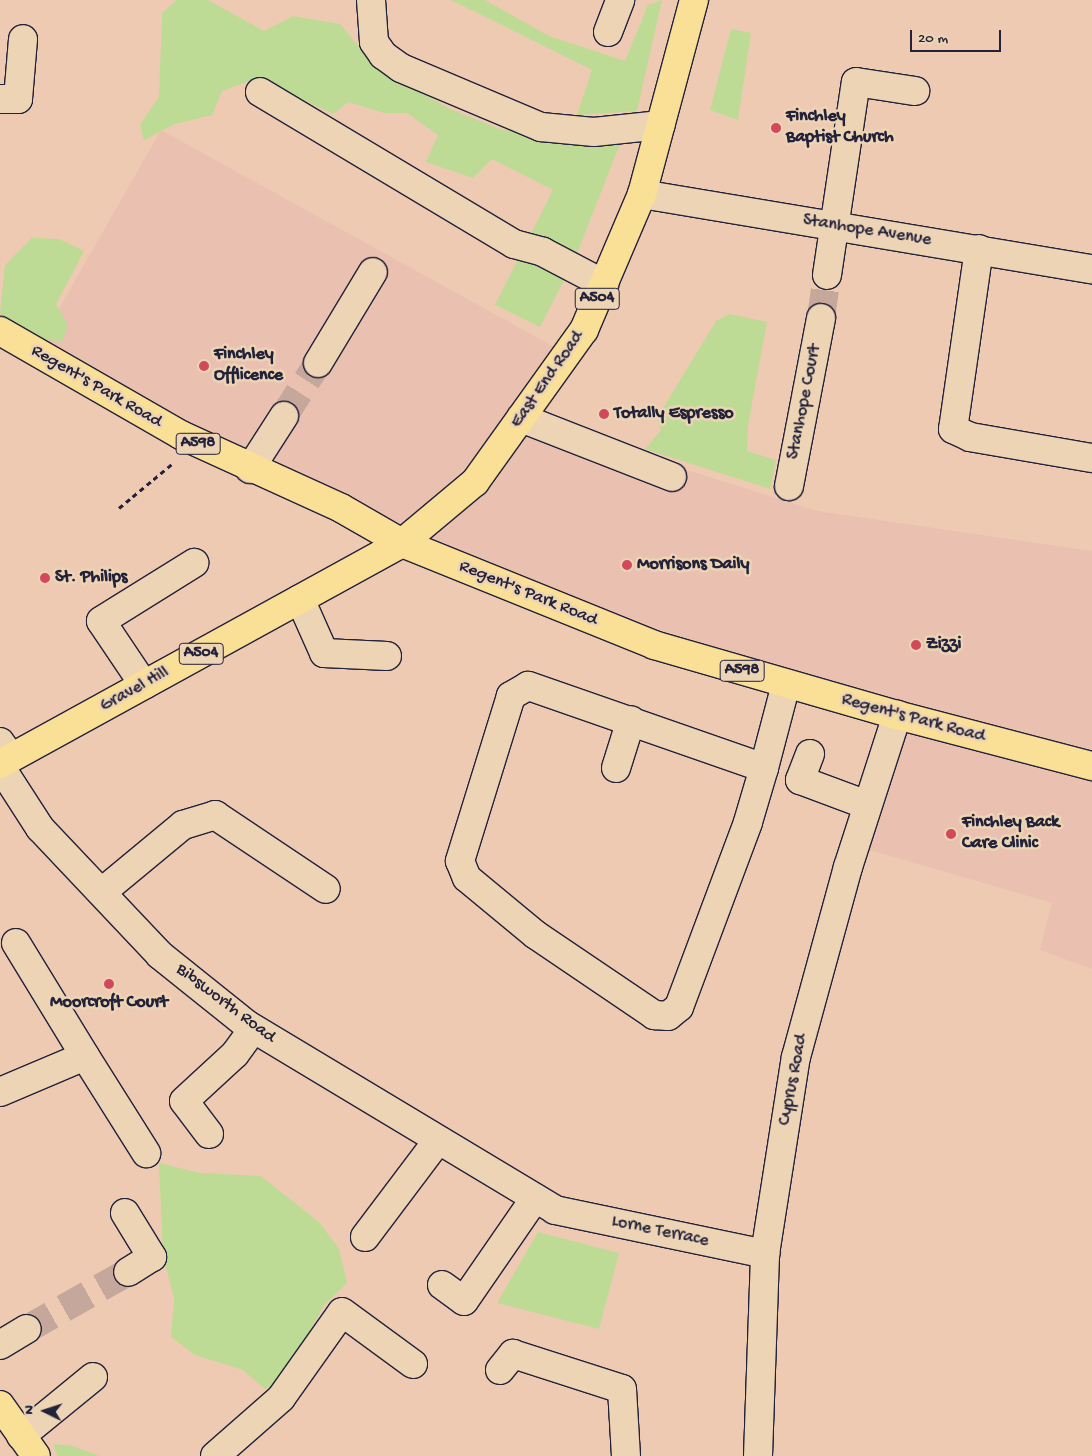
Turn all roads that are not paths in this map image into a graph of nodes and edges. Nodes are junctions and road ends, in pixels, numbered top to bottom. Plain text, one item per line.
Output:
1 (371, 0) edge
2 (620, 0) edge
3 (694, 0) edge
4 (608, 32) dead end
5 (23, 39) dead end
6 (914, 91) dead end
7 (260, 92) dead end
8 (0, 99) edge
9 (661, 125) junction
10 (642, 194) junction
11 (835, 226) junction
12 (979, 249) junction
13 (1092, 269) edge
14 (373, 272) dead end
15 (827, 274) tunnel mouth
16 (604, 284) junction
17 (821, 318) tunnel mouth
18 (0, 331) edge
19 (318, 363) tunnel mouth
20 (284, 416) tunnel mouth
21 (521, 418) junction
22 (1092, 458) edge
23 (250, 469) junction
24 (672, 477) dead end
25 (789, 486) dead end
26 (402, 543) junction
27 (194, 563) dead end
28 (300, 599) junction
29 (387, 656) dead end
30 (786, 684) junction
31 (144, 685) junction
32 (897, 715) junction
33 (631, 720) junction
34 (810, 754) dead end
35 (3, 758) edge
36 (1092, 766) edge
37 (616, 768) dead end
38 (764, 768) junction
39 (867, 805) junction
40 (326, 889) dead end
41 (102, 892) junction
42 (16, 943) dead end
43 (252, 1029) junction
44 (85, 1056) junction
45 (0, 1092) edge
46 (209, 1134) dead end
47 (438, 1140) junction
48 (146, 1153) dead end
49 (545, 1204) junction
50 (125, 1213) dead end
51 (365, 1237) dead end
52 (765, 1254) junction
53 (128, 1272) tunnel mouth
54 (442, 1285) dead end
55 (27, 1329) tunnel mouth
56 (0, 1345) edge
57 (412, 1364) dead end
58 (500, 1370) dead end
59 (93, 1377) dead end
60 (0, 1405) edge
61 (18, 1440) edge
62 (215, 1456) edge
63 (626, 1456) edge
64 (758, 1456) edge

1 - 9 street
2 - 4 street
3 - 9 main road, East End Road / A504
5 - 8 street
6 - 11 street
7 - 16 street
9 - 10 main road, East End Road / A504
10 - 11 street, Stanhope Avenue
10 - 16 main road, East End Road / A504
11 - 12 street, Stanhope Avenue
11 - 15 street
12 - 13 street, Stanhope Avenue
12 - 22 street
14 - 19 street
16 - 21 main road, East End Road / A504
17 - 25 street, Stanhope Court
18 - 23 main road, Regent's Park Road / A598
20 - 23 street
21 - 24 street
21 - 26 main road, East End Road / A504
23 - 26 main road, Regent's Park Road / A598
26 - 28 main road, Gravel Hill / A504
26 - 30 main road, Regent's Park Road / A598
27 - 31 street
28 - 29 street
28 - 31 main road, Gravel Hill / A504
30 - 32 main road, Regent's Park Road / A598
30 - 38 street
31 - 35 main road, Gravel Hill / A504
32 - 36 main road, Regent's Park Road / A598
32 - 39 street, Cyprus Road
33 - 37 street
33 - 38 street
33 - 38 street
34 - 39 street
35 - 41 street, Bibsworth Road
39 - 52 street, Cyprus Road
40 - 41 street
41 - 43 street, Bibsworth Road
42 - 44 street
43 - 46 street
43 - 47 street, Bibsworth Road
44 - 45 street
44 - 48 street
47 - 49 street, Bibsworth Road
47 - 51 street
49 - 52 street, Lorne Terrace
49 - 54 street
50 - 53 street
52 - 64 street, Cyprus Road
55 - 56 street
57 - 62 street
58 - 63 street
59 - 61 street
60 - 61 main road

